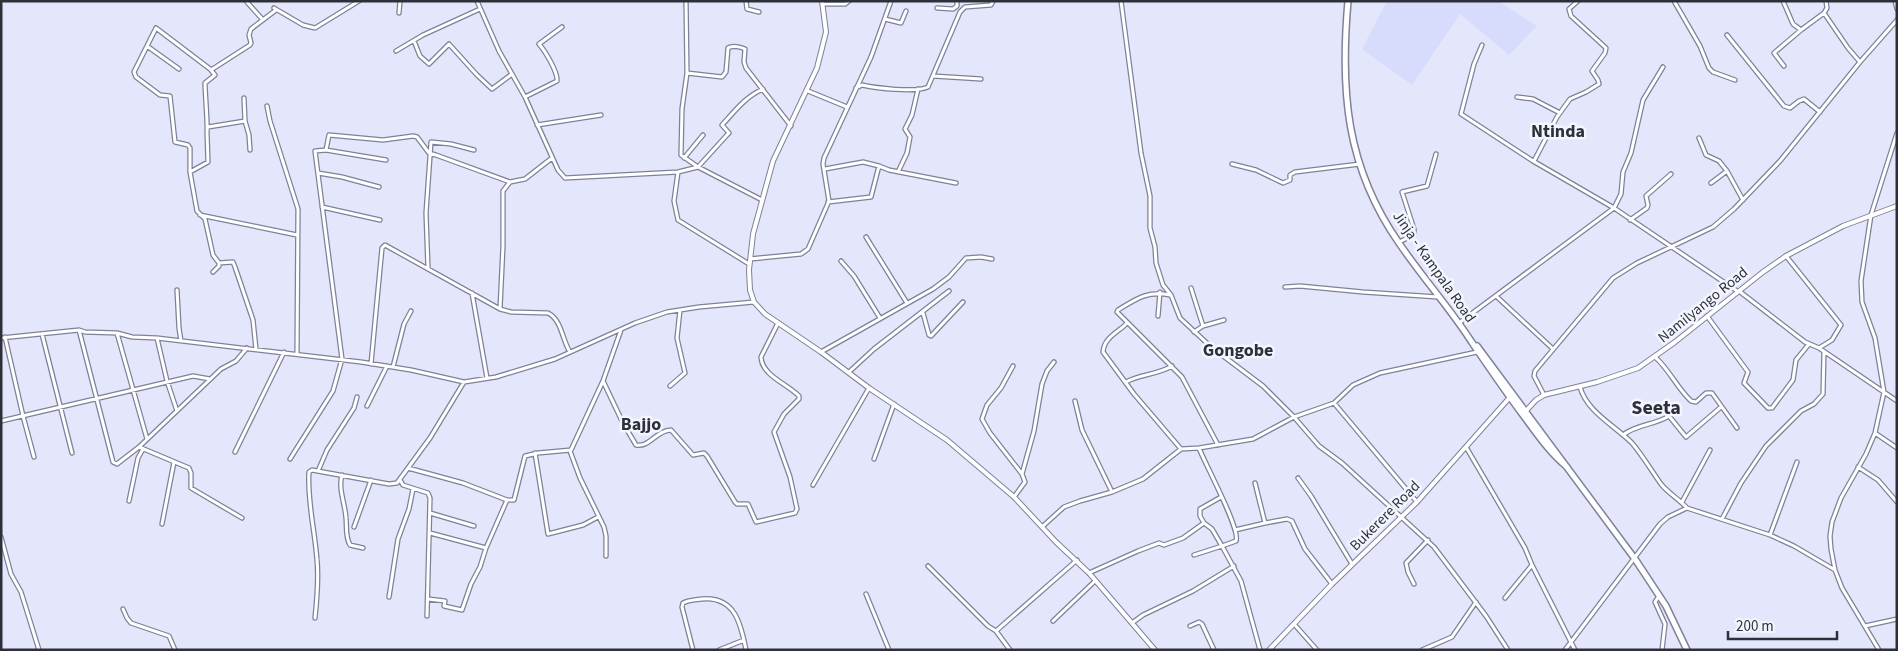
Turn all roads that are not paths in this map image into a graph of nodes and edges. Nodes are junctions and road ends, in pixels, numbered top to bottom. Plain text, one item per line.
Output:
1 (246, 1) edge
2 (359, 1) edge
3 (400, 1) edge
4 (476, 1) edge
5 (686, 1) edge
6 (746, 1) edge
7 (849, 1) edge
8 (891, 1) edge
9 (957, 1) edge
10 (993, 1) edge
11 (1122, 1) edge
12 (1348, 1) edge
13 (1578, 1) edge
14 (1674, 1) edge
15 (1783, 1) edge
16 (1826, 1) edge
17 (1895, 1) edge
18 (822, 3) edge
19 (937, 8) dead end
20 (480, 9) junction
21 (1897, 10) edge
22 (906, 11) dead end
23 (759, 12) dead end
24 (399, 13) dead end
25 (1824, 13) junction
26 (885, 19) junction
27 (263, 20) junction
28 (1897, 20) edge
29 (562, 27) dead end
30 (1801, 30) junction
31 (1727, 35) dead end
32 (414, 41) junction
33 (1482, 44) dead end
34 (147, 46) junction
35 (396, 52) dead end
36 (1860, 62) junction
37 (1784, 66) dead end
38 (1663, 67) dead end
39 (179, 69) dead end
40 (211, 70) junction
41 (687, 73) junction
42 (512, 74) junction
43 (933, 76) junction
44 (981, 79) dead end
45 (1735, 80) dead end
46 (856, 88) junction
47 (763, 89) junction
48 (918, 89) junction
49 (808, 90) junction
50 (525, 97) junction
51 (1517, 97) dead end
52 (244, 98) dead end
53 (267, 106) dead end
54 (847, 107) junction
55 (1820, 112) junction
56 (1560, 113) junction
57 (601, 115) dead end
58 (245, 121) junction
59 (537, 125) junction
60 (791, 126) junction
61 (208, 127) junction
62 (1897, 133) edge
63 (703, 136) dead end
64 (1699, 138) dead end
65 (250, 150) dead end
66 (326, 150) junction
67 (474, 150) dead end
68 (429, 154) junction
69 (1436, 154) dead end
70 (552, 158) junction
71 (684, 158) junction
72 (386, 160) dead end
73 (1534, 161) junction
74 (1232, 164) dead end
75 (1360, 164) junction
76 (879, 166) junction
77 (698, 167) junction
78 (825, 169) junction
79 (1727, 170) junction
80 (190, 172) junction
81 (678, 172) junction
82 (898, 172) junction
83 (318, 173) junction
84 (1671, 174) dead end
85 (510, 182) junction
86 (956, 183) dead end
87 (1711, 183) dead end
88 (379, 187) dead end
89 (762, 200) junction
90 (1743, 200) junction
91 (828, 202) junction
92 (1897, 206) edge
93 (322, 207) junction
94 (1614, 208) junction
95 (200, 215) junction
96 (1871, 215) junction
97 (380, 220) dead end
98 (1630, 220) junction
99 (297, 236) junction
100 (866, 237) dead end
101 (1398, 242) junction
102 (1673, 247) junction
103 (1786, 256) junction
104 (992, 259) dead end
105 (841, 261) dead end
106 (749, 262) junction
107 (219, 263) junction
108 (428, 269) junction
109 (213, 272) dead end
110 (1285, 286) dead end
111 (1191, 288) dead end
112 (177, 290) dead end
113 (949, 291) dead end
114 (1738, 291) junction
115 (1160, 292) junction
116 (472, 293) junction
117 (1171, 295) junction
118 (1496, 296) junction
119 (1439, 297) junction
120 (754, 302) junction
121 (963, 302) dead end
122 (907, 304) junction
123 (500, 309) junction
124 (680, 310) junction
125 (411, 311) dead end
126 (923, 313) junction
127 (1706, 315) junction
128 (1158, 316) dead end
129 (880, 318) junction
130 (1224, 320) dead end
131 (778, 322) junction
132 (1127, 323) junction
133 (1458, 323) junction
134 (1203, 326) junction
135 (621, 329) junction
136 (79, 330) junction
137 (1194, 332) junction
138 (117, 333) junction
139 (42, 334) junction
140 (3, 338) edge
141 (157, 338) junction
142 (181, 341) junction
143 (1471, 341) junction
144 (1809, 344) junction
145 (248, 348) junction
146 (1819, 348) junction
147 (256, 349) junction
148 (1552, 349) junction
149 (284, 352) junction
150 (570, 352) junction
151 (821, 352) junction
152 (1477, 352) junction
153 (1824, 352) junction
154 (296, 353) junction
155 (1655, 357) junction
156 (342, 359) junction
157 (1054, 362) dead end
158 (371, 364) junction
159 (387, 366) junction
160 (1013, 366) dead end
161 (1172, 366) junction
162 (393, 367) junction
163 (849, 372) junction
164 (487, 378) junction
165 (211, 379) junction
166 (167, 381) junction
167 (603, 381) junction
168 (464, 382) junction
169 (1126, 382) junction
170 (670, 386) dead end
171 (1580, 387) junction
172 (869, 388) junction
173 (132, 391) junction
174 (1886, 393) junction
175 (1544, 395) junction
176 (1511, 396) junction
177 (357, 397) dead end
178 (96, 398) junction
179 (1075, 401) dead end
180 (1897, 402) edge
181 (1334, 403) junction
182 (894, 404) junction
183 (368, 406) dead end
184 (1721, 407) junction
185 (59, 408) junction
186 (177, 411) junction
187 (1524, 413) junction
188 (22, 416) junction
189 (1294, 417) junction
190 (1, 421) edge
191 (1737, 428) dead end
192 (1875, 433) junction
193 (1623, 435) junction
194 (147, 439) junction
195 (1218, 444) junction
196 (1466, 446) junction
197 (139, 447) junction
198 (1199, 448) junction
199 (1897, 448) edge
200 (144, 449) junction
201 (1181, 449) junction
202 (1710, 450) dead end
203 (570, 451) junction
204 (235, 452) dead end
205 (72, 453) dead end
206 (535, 453) junction
207 (34, 457) dead end
208 (290, 459) dead end
209 (874, 459) dead end
210 (174, 462) junction
211 (1797, 462) dead end
212 (1858, 467) junction
213 (408, 468) junction
214 (318, 471) junction
215 (1022, 474) junction
216 (342, 475) junction
217 (1298, 478) dead end
218 (372, 480) junction
219 (400, 480) junction
220 (1255, 483) dead end
221 (813, 485) dead end
222 (413, 489) junction
223 (1112, 492) junction
224 (1014, 497) junction
225 (1221, 497) junction
226 (507, 500) junction
227 (129, 501) dead end
228 (1417, 502) junction
229 (1682, 502) junction
230 (1897, 502) edge
231 (1686, 508) junction
232 (430, 513) junction
233 (1401, 516) junction
234 (598, 517) junction
235 (242, 518) dead end
236 (1722, 520) junction
237 (1204, 523) junction
238 (1265, 523) junction
239 (162, 524) dead end
240 (474, 526) dead end
241 (354, 527) dead end
242 (1042, 527) junction
243 (1236, 530) junction
244 (430, 533) junction
245 (1770, 535) junction
246 (1, 537) edge
247 (1428, 540) junction
248 (1222, 546) junction
249 (364, 548) dead end
250 (486, 548) junction
251 (1194, 554) dead end
252 (606, 556) dead end
253 (1635, 559) junction
254 (1077, 560) junction
255 (1352, 564) junction
256 (1532, 565) junction
257 (928, 566) dead end
258 (1234, 566) junction
259 (1835, 570) junction
260 (1089, 573) junction
261 (1095, 581) junction
262 (1332, 584) junction
263 (1414, 584) dead end
264 (866, 594) dead end
265 (1659, 596) junction
266 (389, 597) dead end
267 (1505, 598) dead end
268 (428, 599) junction
269 (1476, 602) junction
270 (123, 609) dead end
271 (427, 616) dead end
272 (315, 618) dead end
273 (1897, 619) edge
274 (1054, 621) dead end
275 (1132, 623) junction
276 (1294, 624) junction
277 (1190, 626) dead end
278 (1865, 626) junction
279 (996, 631) junction
280 (744, 640) junction
281 (1570, 640) junction
282 (39, 650) edge
283 (175, 650) edge
284 (694, 650) edge
285 (719, 650) edge
286 (746, 650) edge
287 (889, 650) edge
288 (1010, 650) edge
289 (1155, 650) edge
290 (1214, 650) edge
291 (1260, 650) edge
292 (1269, 650) edge
293 (1317, 650) edge
294 (1422, 650) edge
295 (1508, 650) edge
296 (1565, 650) edge
297 (1575, 650) edge
298 (1662, 650) edge
299 (1687, 650) edge
300 (1879, 650) edge

1 - 27 street
2 - 27 street
3 - 24 street
4 - 20 street
5 - 41 street
6 - 23 street
7 - 18 street
8 - 26 street
9 - 19 street
10 - 43 street
11 - 117 street
12 - 75 highway, Jinja - Kampala Road
13 - 56 street
14 - 45 street
15 - 30 street
16 - 25 street
17 - 21 street
18 - 49 street
20 - 32 street
20 - 42 street
22 - 26 street
25 - 30 street
25 - 36 street
26 - 46 street
27 - 40 street
28 - 36 street
29 - 50 street
30 - 37 street
31 - 55 street
32 - 35 street
32 - 42 street
33 - 73 street
34 - 39 street
34 - 40 street
34 - 80 street
36 - 55 street
38 - 94 street
40 - 61 street
41 - 47 street
41 - 71 street
42 - 50 street
43 - 44 street
43 - 48 street
46 - 48 street
46 - 54 street
47 - 60 street
47 - 77 street
48 - 82 street
49 - 54 street
49 - 60 street
50 - 59 street
51 - 56 street
52 - 58 street
53 - 99 street
54 - 78 street
55 - 90 street
56 - 73 street
57 - 59 street
58 - 61 street
58 - 65 street
59 - 70 street
60 - 89 street
61 - 80 street
62 - 96 street
63 - 71 street
64 - 79 street
66 - 68 street
66 - 72 street
66 - 83 street
67 - 68 street
68 - 85 street
68 - 108 street
69 - 101 street
70 - 81 street
70 - 85 street
71 - 77 street
73 - 94 street
74 - 75 street
75 - 101 highway, Jinja - Kampala Road
76 - 78 street
76 - 82 street
76 - 91 street
77 - 81 street
77 - 89 street
78 - 91 street
79 - 87 street
79 - 90 street
80 - 95 street
81 - 106 street
82 - 86 street
83 - 88 street
83 - 93 street
84 - 98 street
85 - 123 street
89 - 106 street
90 - 102 street
91 - 106 street
92 - 96 street, Namilyango Road
93 - 97 street
93 - 156 street
94 - 98 street
94 - 118 street
95 - 99 street
95 - 107 street
96 - 103 street, Namilyango Road
96 - 174 street
98 - 102 street
99 - 154 street
100 - 122 street
101 - 119 highway, Jinja - Kampala Road
102 - 114 street
102 - 148 street
103 - 114 street, Namilyango Road
103 - 146 street
104 - 122 street
105 - 129 street
106 - 120 street
107 - 109 street
107 - 147 street
108 - 116 street
108 - 158 street
110 - 119 street
111 - 134 street
112 - 142 street
113 - 126 street
114 - 127 street, Namilyango Road
114 - 144 street
115 - 117 street
115 - 128 street
115 - 132 street
116 - 123 street
116 - 164 street
117 - 137 street
118 - 133 street
118 - 148 street
119 - 133 highway, Jinja - Kampala Road
120 - 124 street
120 - 131 street
121 - 126 street
122 - 129 street
123 - 150 street
124 - 135 street
124 - 170 street
125 - 162 street
126 - 163 street
127 - 144 street
127 - 155 street, Namilyango Road
129 - 151 street
130 - 134 street
131 - 151 street
131 - 167 street
132 - 161 street
132 - 169 street
133 - 143 highway, Jinja - Kampala Road
134 - 137 street
135 - 150 street
135 - 167 street
136 - 138 street
136 - 139 street
136 - 178 street
137 - 189 street
138 - 141 street
138 - 173 street
139 - 140 street
139 - 185 street
140 - 188 street
141 - 142 street
141 - 166 street
142 - 145 street
143 - 152 highway, Jinja - Kampala Road
143 - 176 highway, Jinja - Kampala Road
144 - 146 street
145 - 147 street
145 - 165 street
146 - 153 street
147 - 149 street
148 - 175 street
149 - 154 street
149 - 204 street
150 - 164 street
151 - 163 street
152 - 176 highway, Jinja - Kampala Road
152 - 181 street
153 - 174 street
153 - 236 street
154 - 156 street
155 - 171 street, Namilyango Road
155 - 184 street
156 - 158 street
156 - 208 street
157 - 215 street
158 - 159 street
159 - 162 street
159 - 183 street
160 - 215 street
161 - 169 street
161 - 195 street
162 - 168 street
163 - 172 street
164 - 168 street
165 - 166 street
165 - 186 street
166 - 173 street
166 - 186 street
167 - 203 street
168 - 213 street
169 - 201 street
171 - 175 street, Namilyango Road
171 - 193 street
172 - 182 street
172 - 221 street
173 - 178 street
173 - 194 street
174 - 180 street
174 - 192 street
175 - 187 street, Namilyango Road
176 - 187 highway, Jinja - Kampala Road
176 - 196 street, Bukerere Road
177 - 214 street
178 - 185 street
178 - 197 street
179 - 223 street
181 - 189 street
181 - 228 street
182 - 209 street
182 - 224 street
184 - 191 street
184 - 193 street
185 - 188 street
185 - 205 street
186 - 194 street
187 - 253 highway, Jinja - Kampala Road
188 - 190 street
188 - 207 street
189 - 195 street
189 - 233 street
192 - 199 street
192 - 212 street
193 - 229 street
194 - 197 street
195 - 198 street
196 - 228 street, Bukerere Road
196 - 256 street
197 - 200 street
198 - 201 street
198 - 225 street
200 - 210 street
200 - 227 street
201 - 223 street
202 - 229 street
203 - 206 street
203 - 234 street
206 - 226 street
206 - 234 street
210 - 235 street
210 - 239 street
211 - 245 street
212 - 230 street
212 - 259 street
213 - 219 street
213 - 226 street
214 - 216 street
214 - 272 street
215 - 224 street
216 - 218 street
216 - 249 street
217 - 255 street
218 - 219 street
218 - 241 street
219 - 222 street
220 - 238 street
222 - 232 street
222 - 266 street
223 - 242 street
224 - 242 street
225 - 237 street
225 - 243 street
226 - 250 street
228 - 233 street, Bukerere Road
229 - 231 street
231 - 236 street
231 - 253 street
232 - 240 street
232 - 244 street
233 - 247 street
233 - 255 street, Bukerere Road
234 - 252 street
236 - 245 street
237 - 248 street
237 - 260 street
238 - 243 street
238 - 262 street
242 - 254 street
243 - 248 street
244 - 250 street
244 - 268 street
245 - 259 street
246 - 282 street
247 - 263 street
247 - 269 street
248 - 251 street
248 - 258 street
250 - 268 street
253 - 265 highway, Jinja - Kampala Road
253 - 281 street
254 - 260 street
254 - 279 street
255 - 262 street, Bukerere Road
256 - 267 street
256 - 281 street
257 - 279 street
258 - 275 street
258 - 291 street
259 - 278 street
260 - 261 street
261 - 274 street
261 - 275 street
262 - 276 street, Bukerere Road
264 - 287 street
265 - 298 street
265 - 299 highway, Jinja - Kampala Road
268 - 271 street
269 - 294 street
269 - 295 street
270 - 283 street
273 - 278 street
275 - 289 street
276 - 292 street, Bukerere Road
276 - 293 street
277 - 290 street
278 - 300 street
279 - 288 street
280 - 284 street
280 - 285 street
280 - 286 street
281 - 296 street
281 - 297 street

